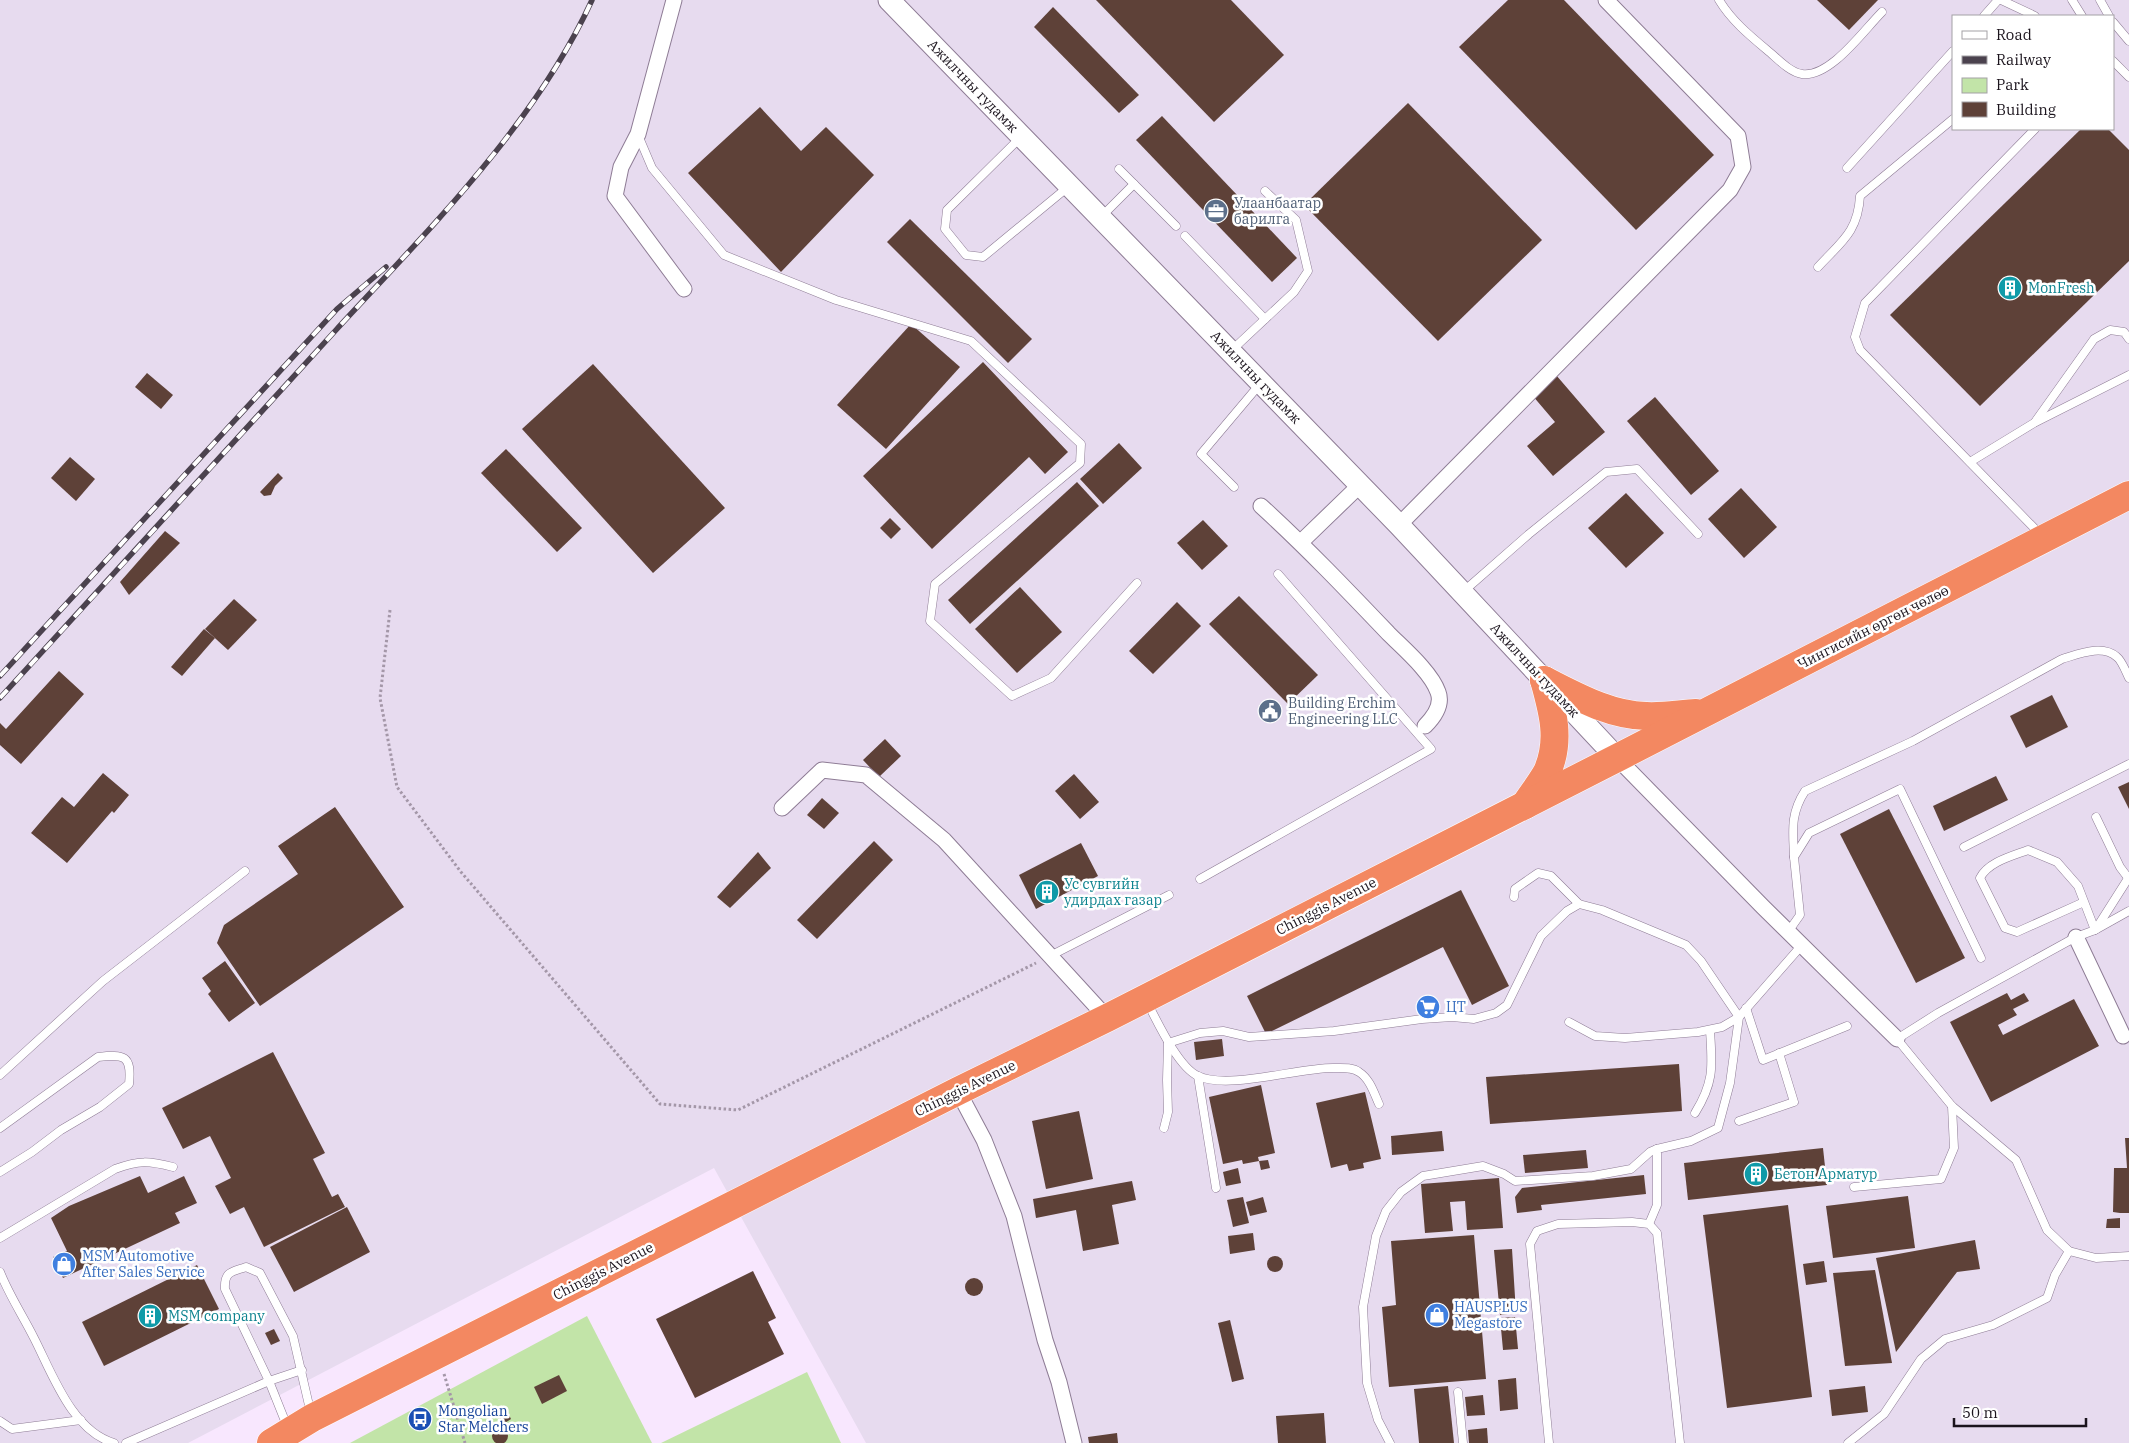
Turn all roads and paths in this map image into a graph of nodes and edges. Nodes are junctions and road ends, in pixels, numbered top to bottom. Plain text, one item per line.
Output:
1 (674, 0) edge
2 (889, 0) edge
3 (1606, 0) edge
4 (1719, 0) edge
5 (2000, 0) edge
6 (2072, 0) edge
7 (2100, 0) edge
8 (1882, 12) dead end
9 (1985, 15) edge
10 (2026, 15) edge
11 (2081, 15) edge
12 (2108, 15) edge
13 (2114, 23) edge
14 (2129, 41) edge
15 (1952, 51) edge
16 (2114, 62) edge
17 (2129, 78) edge
18 (1952, 120) edge
19 (2034, 130) edge
20 (638, 134) junction
21 (1022, 136) junction
22 (1847, 168) dead end
23 (1119, 169) dead end
24 (1134, 184) junction
25 (1069, 185) junction
26 (1264, 191) dead end
27 (1101, 218) junction
28 (1176, 226) dead end
29 (1185, 236) dead end
30 (1818, 267) dead end
31 (684, 289) dead end
32 (1265, 319) junction
33 (2129, 338) edge
34 (1230, 351) junction
35 (2129, 375) edge
36 (1261, 383) junction
37 (2034, 423) junction
38 (1970, 462) junction
39 (1360, 485) junction
40 (1234, 487) dead end
41 (2129, 495) edge
42 (1261, 506) dead end
43 (1399, 525) junction
44 (1698, 534) dead end
45 (2044, 538) junction
46 (1301, 542) junction
47 (1278, 574) dead end
48 (1137, 583) dead end
49 (1462, 592) junction
50 (390, 610) dead end
51 (2129, 678) edge
52 (1544, 680) junction
53 (1708, 712) junction
54 (1425, 726) dead end
55 (1617, 758) junction
56 (2129, 764) edge
57 (1525, 805) junction
58 (782, 808) dead end
59 (2096, 817) dead end
60 (1964, 847) dead end
61 (1794, 857) junction
62 (245, 872) dead end
63 (2129, 878) edge
64 (1200, 879) dead end
65 (1169, 895) dead end
66 (1514, 897) dead end
67 (2084, 902) junction
68 (1578, 904) junction
69 (2129, 910) edge
70 (2095, 930) junction
71 (1788, 932) junction
72 (2076, 937) junction
73 (1802, 946) junction
74 (1050, 956) junction
75 (1981, 958) dead end
76 (1145, 998) junction
77 (1746, 1008) junction
78 (1739, 1016) junction
79 (1106, 1018) junction
80 (1569, 1022) dead end
81 (1847, 1026) dead end
82 (1710, 1030) junction
83 (2123, 1036) dead end
84 (1897, 1039) junction
85 (1168, 1043) junction
86 (1779, 1053) junction
87 (0, 1075) edge
88 (1198, 1076) junction
89 (958, 1091) junction
90 (1379, 1104) dead end
91 (1952, 1106) junction
92 (1695, 1113) dead end
93 (1739, 1121) dead end
94 (0, 1128) edge
95 (1164, 1128) dead end
96 (1657, 1150) junction
97 (173, 1167) dead end
98 (0, 1172) edge
99 (1854, 1187) dead end
100 (1216, 1188) dead end
101 (1649, 1224) junction
102 (0, 1237) edge
103 (2069, 1251) junction
104 (2129, 1256) edge
105 (0, 1273) edge
106 (439, 1354) junction
107 (302, 1370) junction
108 (269, 1381) junction
109 (1458, 1392) dead end
110 (81, 1420) junction
111 (0, 1421) edge
112 (290, 1430) edge
113 (114, 1443) edge
114 (126, 1443) edge
115 (253, 1443) edge
116 (465, 1443) edge
117 (1074, 1443) edge
118 (1390, 1443) edge
119 (1463, 1443) edge
120 (1549, 1443) edge
121 (1680, 1443) edge
122 (1848, 1443) edge

1 - 20 street
2 - 21 main road, Ажилчны гудамж
3 - 43 street
4 - 8 lane
5 - 9 lane
5 - 10 lane
6 - 11 lane
7 - 12 lane
13 - 14 lane
15 - 22 lane
16 - 17 lane
18 - 30 lane
19 - 38 lane
20 - 31 street
20 - 48 lane
21 - 25 main road, Ажилчны гудамж
21 - 25 lane
23 - 24 lane
24 - 27 lane
24 - 28 lane
25 - 27 main road, Ажилчны гудамж
26 - 32 lane
27 - 34 main road, Ажилчны гудамж
29 - 32 lane
32 - 34 lane
33 - 37 lane
34 - 36 main road, Ажилчны гудамж
35 - 37 lane
36 - 39 main road, Ажилчны гудамж
36 - 40 lane
37 - 38 lane
38 - 45 lane
39 - 43 main road, Ажилчны гудамж
39 - 46 street
41 - 45 highway, Чингисийн өргөн чөлөө
42 - 46 street
43 - 49 main road, Ажилчны гудамж
44 - 49 lane
45 - 53 highway, Чингисийн өргөн чөлөө
46 - 54 street
47 - 64 lane
49 - 52 main road, Ажилчны гудамж
50 - 74 path
51 - 61 lane
52 - 53 highway
52 - 55 main road, Ажилчны гудамж
52 - 57 highway
53 - 55 highway, Чингисийн өргөн чөлөө
55 - 57 highway, Chinggis Avenue
55 - 71 street
56 - 60 lane
57 - 76 highway, Chinggis Avenue
58 - 74 street
59 - 63 lane
61 - 71 lane
61 - 75 lane
62 - 87 lane
63 - 70 lane
65 - 74 lane
66 - 68 lane
67 - 67 lane
67 - 70 lane
68 - 78 lane
68 - 85 lane
69 - 70 lane
70 - 72 lane
71 - 73 street
72 - 83 street
72 - 84 lane
73 - 77 lane
73 - 84 street
74 - 79 street
76 - 79 highway, Chinggis Avenue
76 - 85 lane
77 - 78 lane
77 - 86 lane
78 - 82 lane
78 - 96 lane
79 - 89 highway, Chinggis Avenue
80 - 82 lane
81 - 86 lane
82 - 92 lane
84 - 91 lane
85 - 88 lane
85 - 95 lane
86 - 93 lane
88 - 90 lane
88 - 100 lane
89 - 106 highway, Chinggis Avenue
89 - 117 street
91 - 99 lane
91 - 103 lane
94 - 98 lane
96 - 101 lane
96 - 118 lane
97 - 102 lane
101 - 120 lane
101 - 121 lane
103 - 104 lane
103 - 122 lane
105 - 110 lane
106 - 112 highway, Chinggis Avenue
106 - 116 path
107 - 108 lane
107 - 108 lane
107 - 112 lane
108 - 112 lane
108 - 114 lane
109 - 119 lane
110 - 111 lane
110 - 113 lane
112 - 115 highway, Chinggis Avenue

